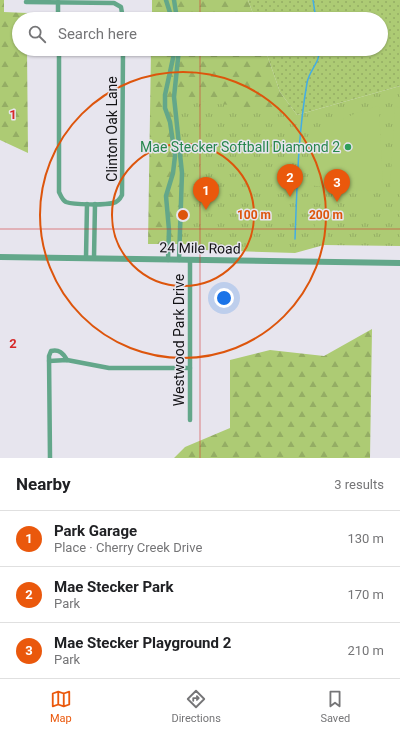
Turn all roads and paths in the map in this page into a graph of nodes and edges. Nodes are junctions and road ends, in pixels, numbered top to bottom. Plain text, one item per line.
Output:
1 (166, 0) edge
2 (174, 0) edge
3 (26, 2) dead end
4 (58, 2) junction
5 (58, 12) edge
6 (123, 12) edge
7 (170, 12) edge
8 (176, 12) edge
9 (59, 56) edge
10 (123, 56) edge
11 (173, 56) edge
12 (178, 56) edge
13 (176, 147) junction
14 (87, 204) junction
15 (95, 204) junction
16 (168, 224) junction
17 (179, 224) junction
18 (0, 257) edge
19 (86, 258) junction
20 (94, 258) junction
21 (168, 260) junction
22 (179, 260) junction
23 (190, 260) junction
24 (400, 264) edge
25 (67, 360) junction
26 (49, 361) junction
27 (190, 368) junction
28 (190, 420) dead end
29 (50, 458) edge

1 - 7 street
2 - 8 street
3 - 4 street
4 - 5 street
4 - 6 street
9 - 14 street, Clinton Oak Lane
10 - 15 street, Clinton Oak Lane
11 - 13 street
12 - 13 street
13 - 16 street
13 - 17 street
14 - 15 street, Clinton Oak Lane
14 - 19 street
15 - 20 street
16 - 17 street
16 - 21 street
17 - 22 street
18 - 19 street, 24 Mile Road
19 - 20 street, 24 Mile Road
20 - 21 street, 24 Mile Road
21 - 22 street, 24 Mile Road
22 - 23 street, 24 Mile Road
23 - 24 street, 24 Mile Road
23 - 27 street, Westwood Park Drive
25 - 26 street
25 - 26 street
25 - 27 street
26 - 29 street
27 - 28 street, Westwood Park Drive

